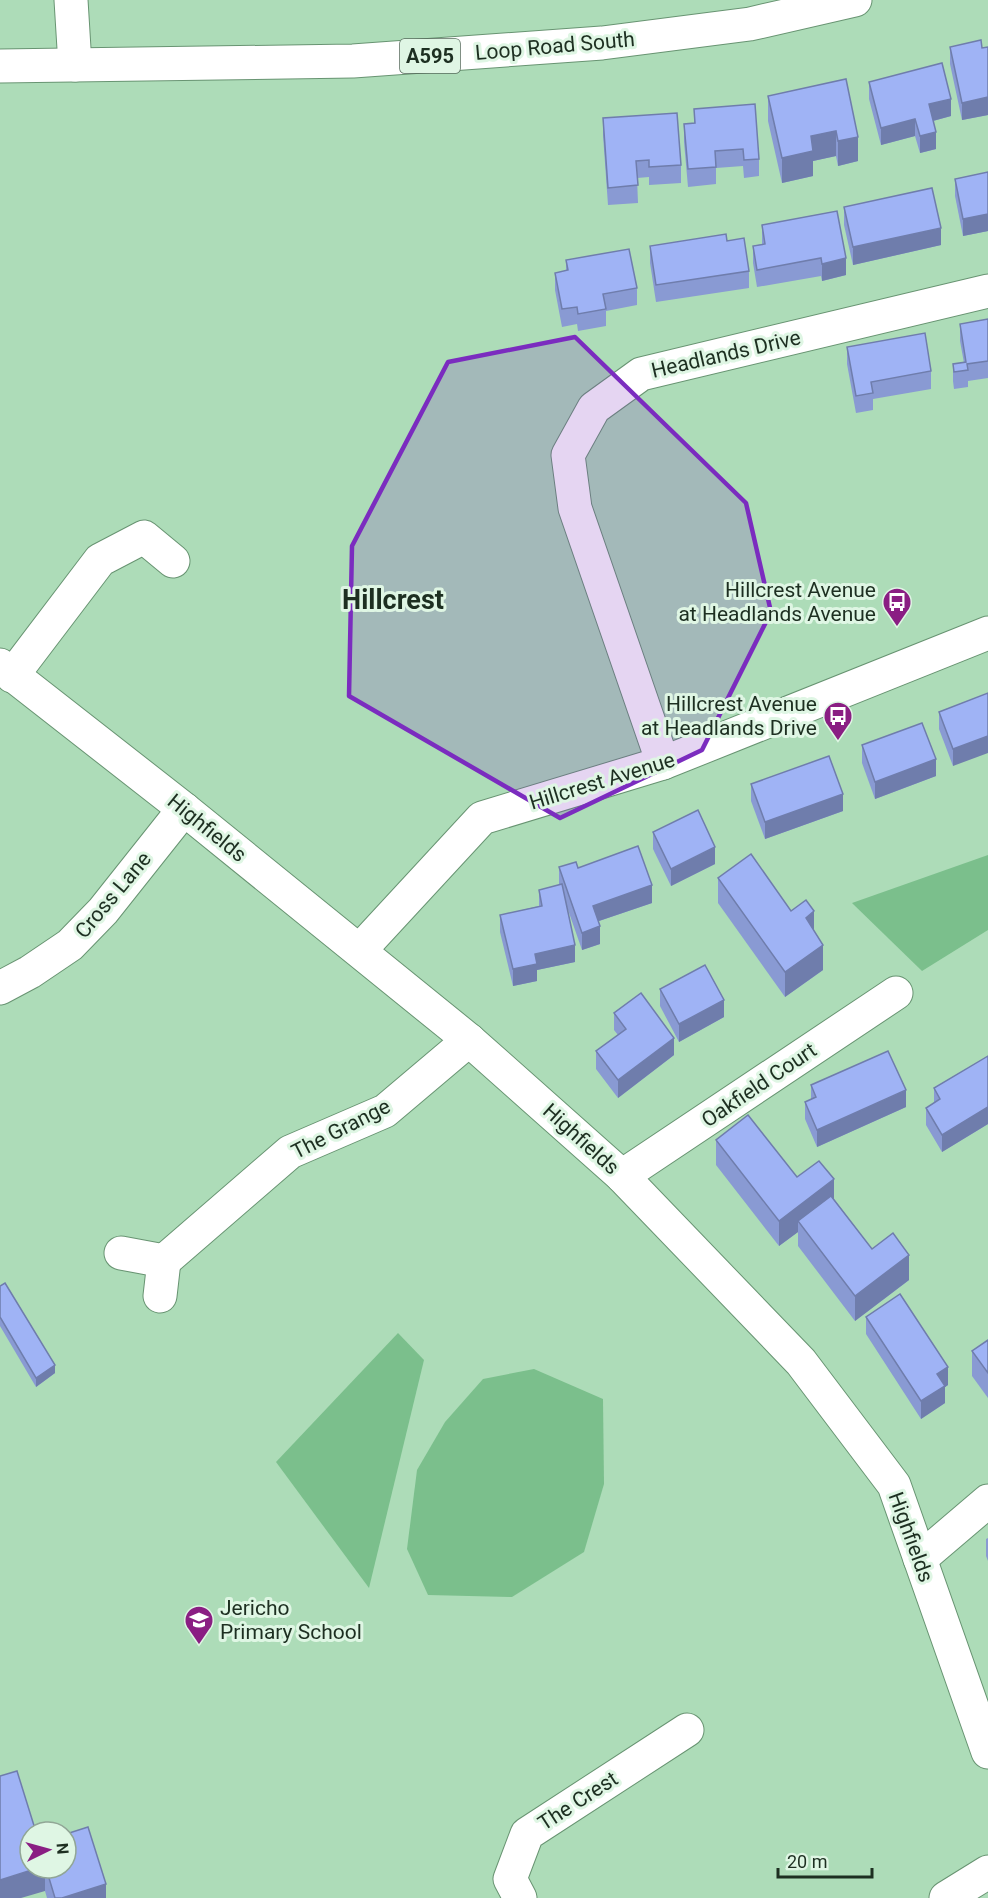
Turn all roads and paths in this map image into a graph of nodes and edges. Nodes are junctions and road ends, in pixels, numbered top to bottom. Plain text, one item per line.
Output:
1 (71, 0) edge
2 (855, 0) edge
3 (75, 65) junction
4 (0, 66) edge
5 (988, 291) edge
6 (172, 561) dead end
7 (988, 633) edge
8 (6, 670) edge
9 (663, 763) junction
10 (184, 809) junction
11 (360, 950) junction
12 (0, 988) edge
13 (896, 993) dead end
14 (469, 1040) junction
15 (622, 1176) junction
16 (121, 1253) dead end
17 (164, 1261) junction
18 (159, 1296) dead end
19 (988, 1502) edge
20 (920, 1559) junction
21 (687, 1730) dead end
22 (988, 1752) edge
23 (988, 1872) edge
24 (520, 1898) edge
25 (946, 1898) edge

1 - 3 main road
2 - 3 main road, Loop Road South / A595
3 - 4 main road, Loop Road South / A595
5 - 9 main road, Headlands Drive
6 - 8 main road
7 - 9 main road, Hillcrest Avenue
8 - 10 main road, Highfields
9 - 11 main road, Hillcrest Avenue
10 - 11 main road, Highfields
10 - 12 main road, Cross Lane
11 - 14 main road, Highfields
13 - 15 main road, Oakfield Court
14 - 15 main road, Highfields
14 - 17 main road, The Grange
15 - 20 main road, Highfields
16 - 17 main road
17 - 18 main road
19 - 20 main road
20 - 22 main road, Highfields
21 - 24 main road, The Crest
23 - 25 main road

